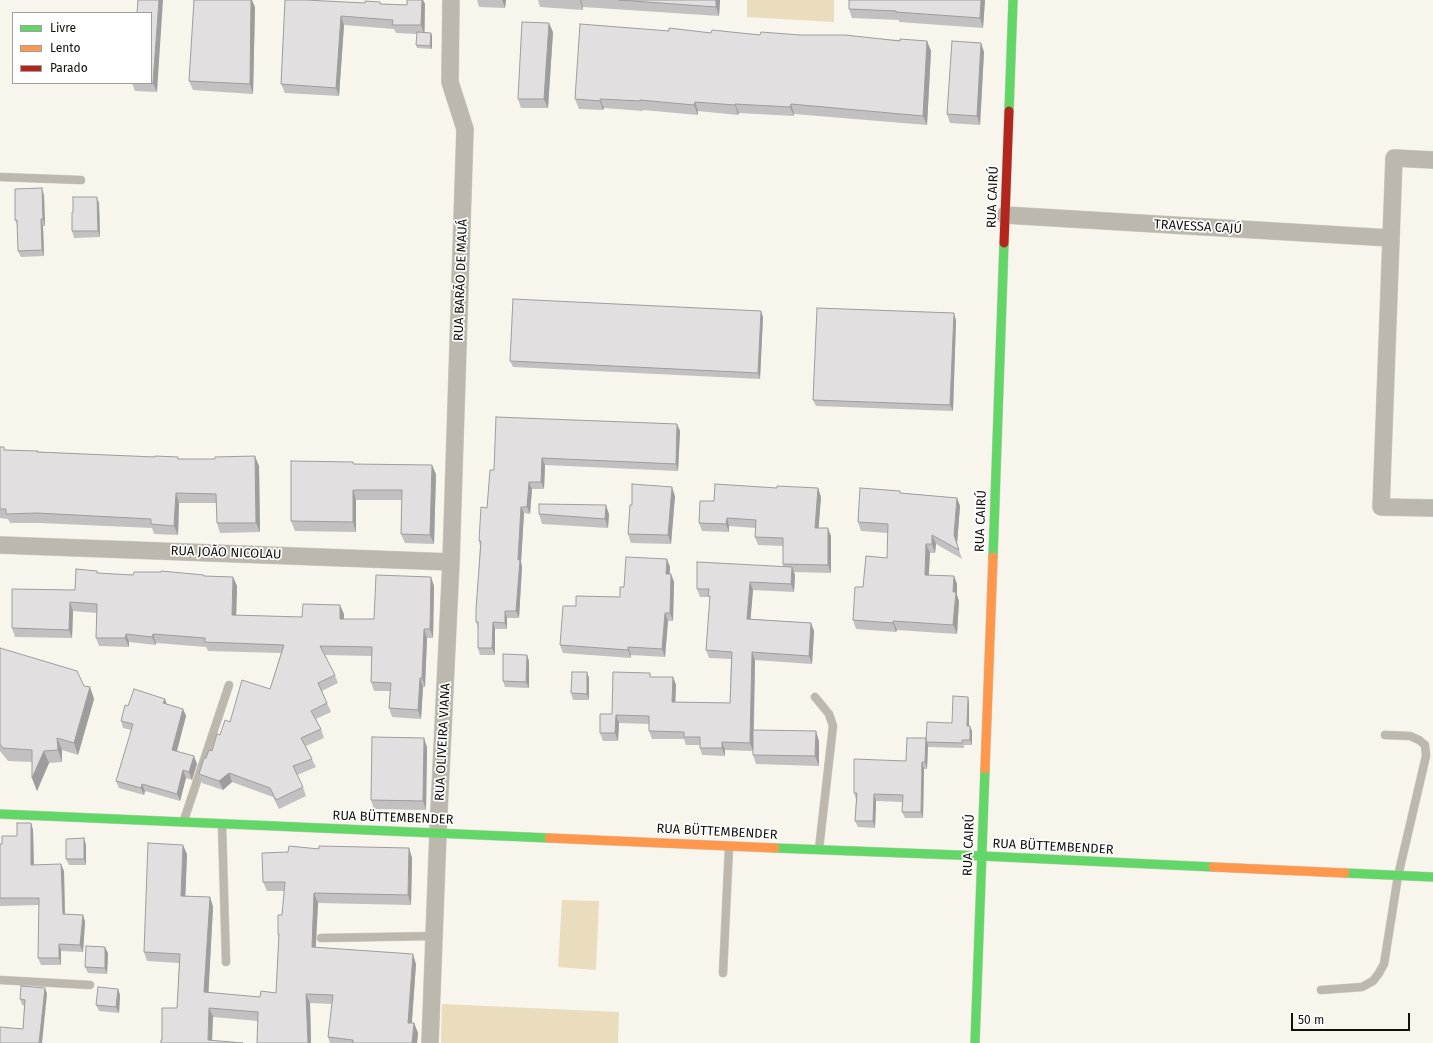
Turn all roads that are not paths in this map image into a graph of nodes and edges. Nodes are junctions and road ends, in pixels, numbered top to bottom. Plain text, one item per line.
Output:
1 (450, 0) edge
2 (1013, 0) edge
3 (1433, 160) edge
4 (0, 178) edge
5 (81, 180) dead end
6 (1005, 216) junction
7 (1390, 238) junction
8 (1433, 508) edge
9 (0, 545) edge
10 (451, 562) junction
11 (229, 685) dead end
12 (815, 697) dead end
13 (1385, 735) dead end
14 (0, 814) edge
15 (184, 820) junction
16 (222, 824) junction
17 (438, 832) junction
18 (729, 846) junction
19 (818, 850) junction
20 (982, 856) junction
21 (1398, 876) junction
22 (1433, 877) edge
23 (434, 936) junction
24 (321, 938) dead end
25 (226, 962) dead end
26 (723, 973) dead end
27 (0, 980) edge
28 (90, 985) dead end
29 (1321, 990) dead end
30 (430, 1043) edge
31 (975, 1043) edge

1 - 10 street, RUA BARÃO DE MAUÁ
2 - 6 street, RUA CAIRÚ
3 - 7 street
4 - 5 lane
6 - 7 street, TRAVESSA CAJÚ
6 - 20 street, RUA CAIRÚ
7 - 8 street
9 - 10 street, RUA JOÃO NICOLAU
10 - 17 street, RUA OLIVEIRA VIANA
11 - 15 lane
12 - 19 lane
13 - 21 lane
14 - 15 street, RUA BÜTTEMBENDER
15 - 16 street, RUA BÜTTEMBENDER
16 - 17 street, RUA BÜTTEMBENDER
16 - 25 lane
17 - 18 street, RUA BÜTTEMBENDER
17 - 23 street, RUA OLIVEIRA VIANA
18 - 19 street, RUA BÜTTEMBENDER
18 - 26 lane
19 - 20 street, RUA BÜTTEMBENDER
20 - 21 street, RUA BÜTTEMBENDER
20 - 31 street, RUA CAIRÚ
21 - 22 street, RUA BÜTTEMBENDER
21 - 29 lane
23 - 24 lane
23 - 30 street, RUA OLIVEIRA VIANA
27 - 28 lane

